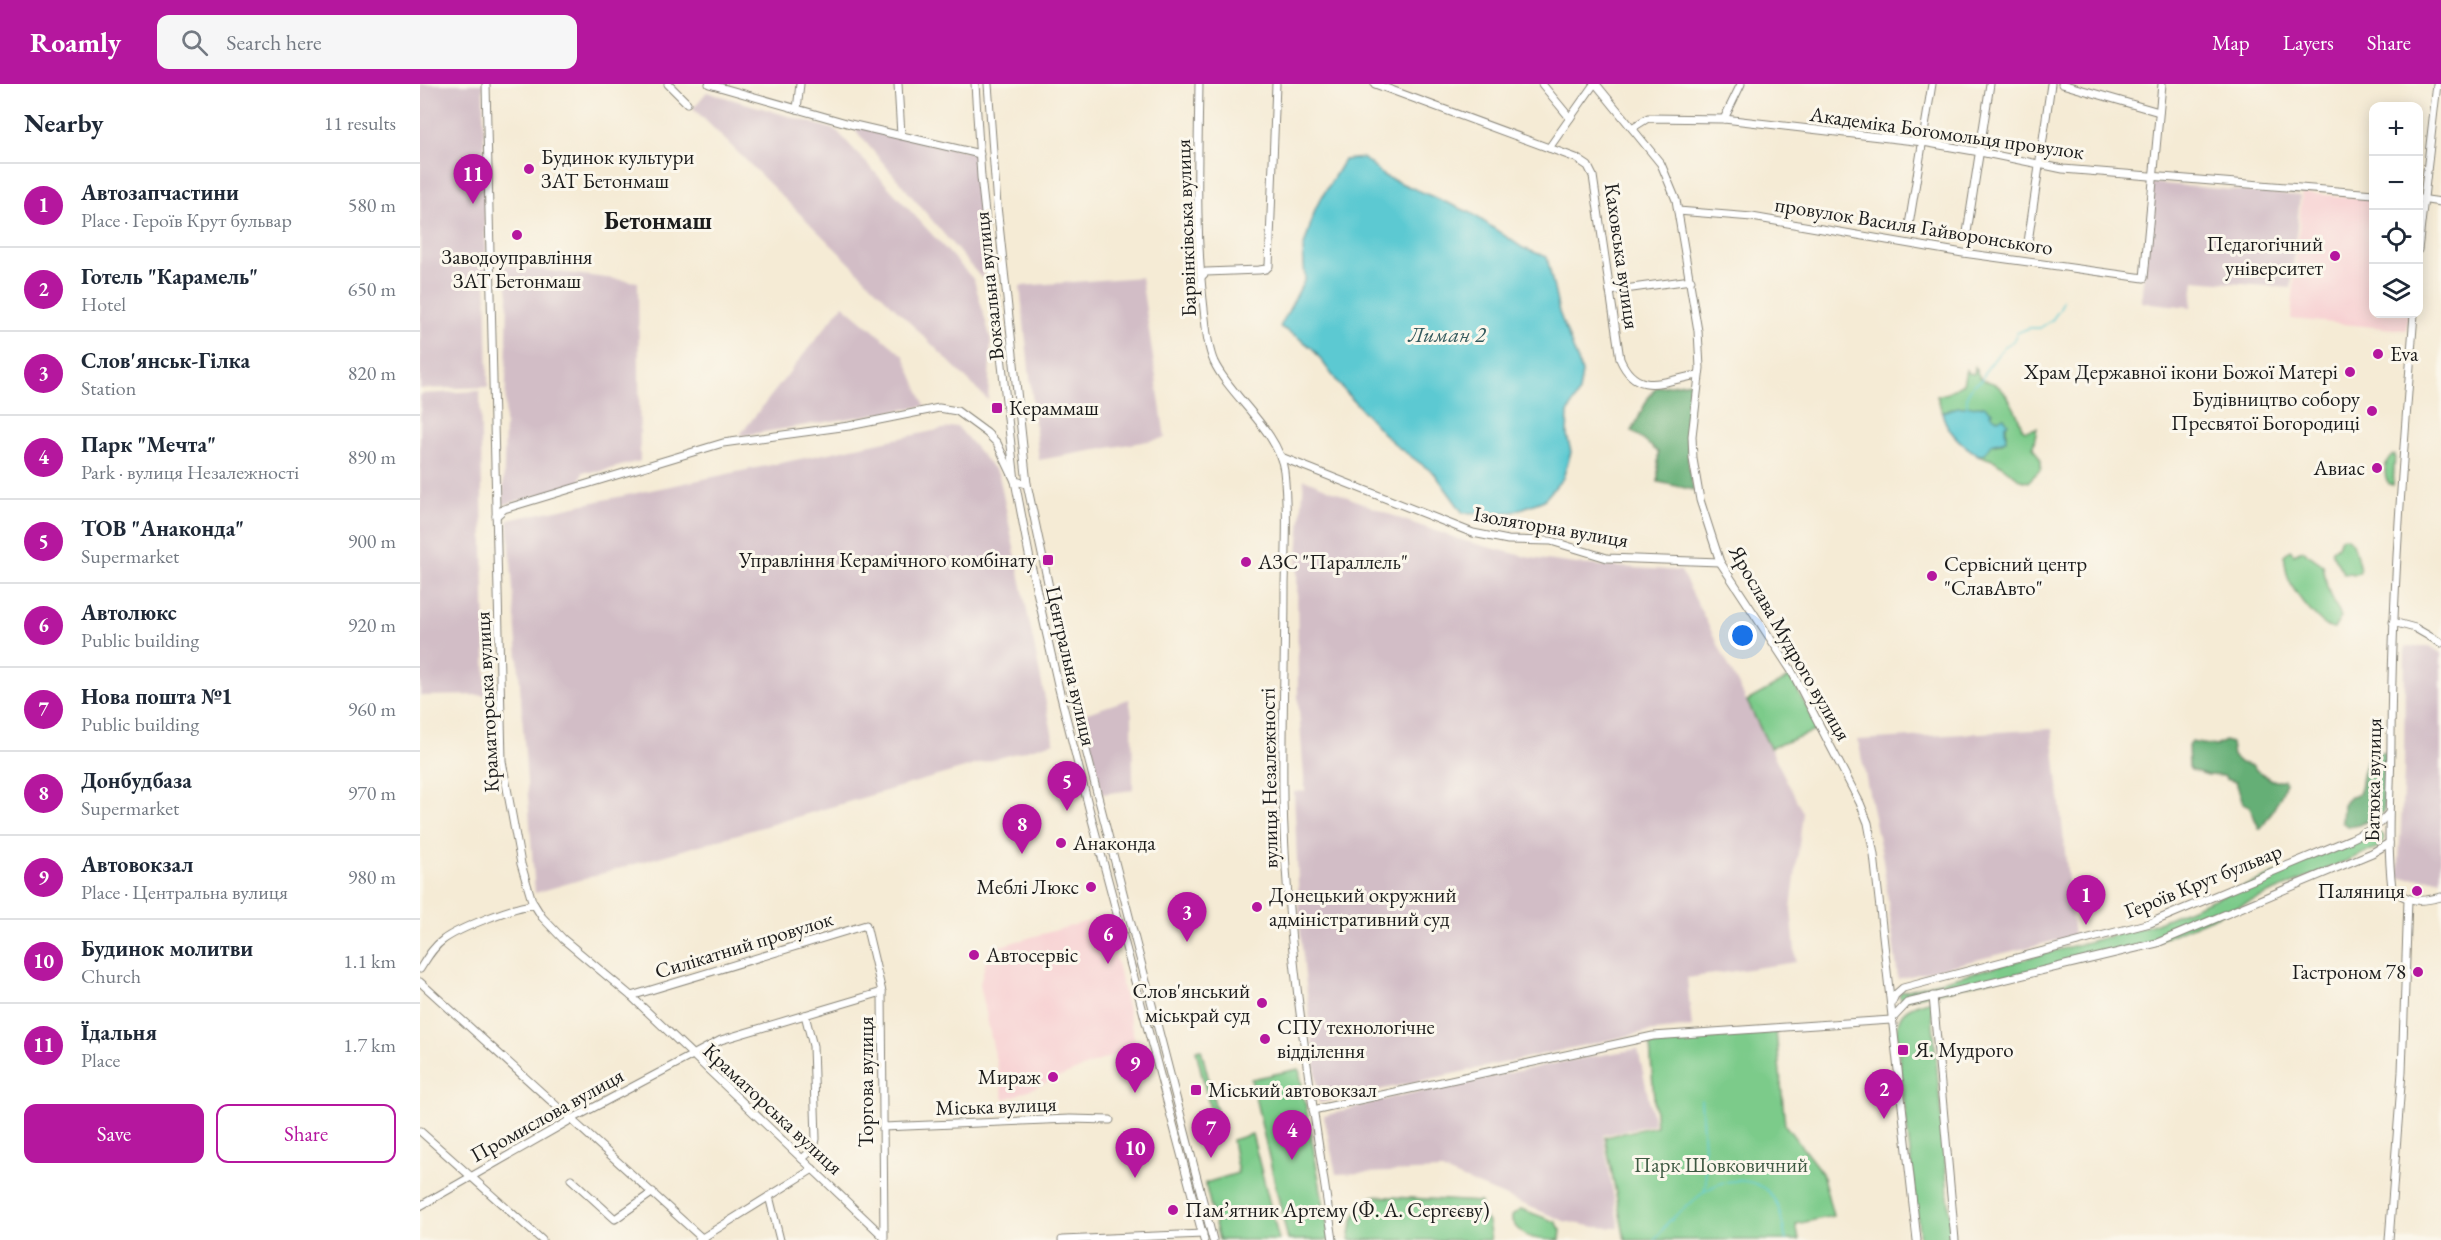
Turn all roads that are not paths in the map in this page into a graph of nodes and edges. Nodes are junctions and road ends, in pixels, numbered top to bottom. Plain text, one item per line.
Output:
1 (486, 84) edge
2 (668, 84) edge
3 (709, 84) edge
4 (800, 84) edge
5 (898, 84) edge
6 (975, 84) edge
7 (988, 84) edge
8 (1199, 84) edge
9 (1276, 84) edge
10 (1375, 84) edge
11 (1542, 84) edge
12 (1595, 84) edge
13 (1741, 84) edge
14 (1932, 84) edge
15 (1990, 84) edge
16 (2051, 84) edge
17 (2062, 84) edge
18 (2162, 84) edge
19 (2437, 84) edge
20 (687, 103) dead end
21 (797, 109) junction
22 (2159, 112) junction
23 (1570, 118) junction
24 (1724, 119) junction
25 (1632, 128) junction
26 (901, 135) junction
27 (1923, 142) junction
28 (1549, 148) junction
29 (1980, 152) junction
30 (980, 154) junction
31 (2039, 164) junction
32 (2152, 175) junction
33 (2423, 185) edge
34 (2369, 194) edge
35 (2423, 199) edge
36 (2441, 202) edge
37 (1678, 211) junction
38 (1908, 231) dead end
39 (1966, 239) dead end
40 (2027, 249) dead end
41 (1201, 277) junction
42 (1691, 280) junction
43 (1610, 291) junction
44 (2414, 318) edge
45 (1698, 375) junction
46 (1011, 445) joint
47 (1281, 457) junction
48 (1015, 481) junction
49 (1027, 484) junction
50 (496, 516) junction
51 (1720, 562) junction
52 (2393, 622) junction
53 (2441, 644) edge
54 (2388, 814) junction
55 (2389, 843) junction
56 (2441, 897) edge
57 (2408, 900) junction
58 (534, 905) junction
59 (866, 925) joint
60 (420, 969) edge
61 (420, 981) edge
62 (882, 992) junction
63 (631, 996) junction
64 (1933, 996) junction
65 (1890, 1006) junction
66 (805, 1015) junction
67 (1891, 1020) junction
68 (692, 1054) junction
69 (1313, 1110) junction
70 (572, 1119) junction
71 (1110, 1120) dead end
72 (883, 1127) junction
73 (420, 1131) edge
74 (802, 1159) junction
75 (813, 1169) junction
76 (470, 1176) junction
77 (571, 1179) dead end
78 (653, 1192) junction
79 (769, 1196) junction
80 (420, 1206) edge
81 (1213, 1236) edge
82 (1203, 1237) edge
83 (884, 1238) edge
84 (702, 1239) edge
85 (542, 1240) edge
86 (780, 1240) edge
87 (1062, 1240) edge
88 (1333, 1240) edge
89 (1917, 1240) edge
90 (1955, 1240) edge
91 (2389, 1240) edge

1 - 50 street, Краматорська вулиця
2 - 20 street
3 - 21 street
4 - 21 street
5 - 26 street
6 - 30 street, Вокзальна вулиця
7 - 49 street, Вокзальна вулиця
8 - 41 street, Барвінківська вулиця
9 - 41 street
10 - 28 street, Каховська вулиця
11 - 23 street
12 - 23 street
12 - 25 street, Ярослава Мудрого вулиця
13 - 24 street
14 - 27 street
15 - 29 street
16 - 31 street
17 - 22 street
18 - 22 street
19 - 33 street
21 - 26 street
22 - 32 street
23 - 28 street
24 - 25 street, Академіка Богомольця провулок
24 - 27 street, Академіка Богомольця провулок
25 - 37 street, Ярослава Мудрого вулиця
26 - 30 street
27 - 29 street, Академіка Богомольця провулок
27 - 38 street
28 - 43 street, Каховська вулиця
29 - 31 street, Академіка Богомольця провулок
29 - 39 street
30 - 46 street, Вокзальна вулиця
31 - 32 street, Академіка Богомольця провулок
31 - 40 street
32 - 34 street, Академіка Богомольця провулок
32 - 37 street, провулок Василя Гайворонського
35 - 36 street
37 - 42 street, Ярослава Мудрого вулиця
41 - 47 street, Барвінківська вулиця
42 - 43 street
42 - 45 street, Ярослава Мудрого вулиця
43 - 45 street, Каховська вулиця
44 - 52 street, Батюка вулиця
45 - 51 street, Ярослава Мудрого вулиця
46 - 48 street, Центральна вулиця
47 - 51 street, Ізоляторна вулиця
47 - 69 street, вулиця Незалежності
48 - 49 street
48 - 50 street
48 - 82 street, Центральна вулиця
49 - 81 street, Центральна вулиця
50 - 58 street, Краматорська вулиця
51 - 65 street, Ярослава Мудрого вулиця
52 - 53 street
52 - 54 street, Батюка вулиця
54 - 55 street, Батюка вулиця
54 - 65 street, Героїв Крут бульвар
55 - 57 street, Батюка вулиця
55 - 64 street, Героїв Крут бульвар
56 - 57 street
57 - 91 street
58 - 60 street
58 - 63 street, Краматорська вулиця
59 - 62 street, Торгова вулиця
59 - 63 street, Силікатний провулок
61 - 70 street
62 - 66 street, Промислова вулиця
62 - 72 street, Торгова вулиця
63 - 68 street, Краматорська вулиця
64 - 67 street, Героїв Крут бульвар
64 - 90 street
65 - 67 street, Ярослава Мудрого вулиця
66 - 68 street, Промислова вулиця
66 - 74 street
67 - 69 street
67 - 89 street, Ярослава Мудрого вулиця
68 - 70 street, Промислова вулиця
68 - 74 street, Краматорська вулиця
69 - 88 street, вулиця Незалежності
70 - 76 street, Промислова вулиця
70 - 78 street
71 - 72 street, Міська вулиця
72 - 83 street, Торгова вулиця
73 - 76 street
74 - 75 street, Краматорська вулиця
75 - 79 street
75 - 83 street, Краматорська вулиця
76 - 80 street, Промислова вулиця
76 - 85 street
77 - 78 street
78 - 84 street
79 - 84 street
79 - 86 street
81 - 82 street
82 - 87 street

